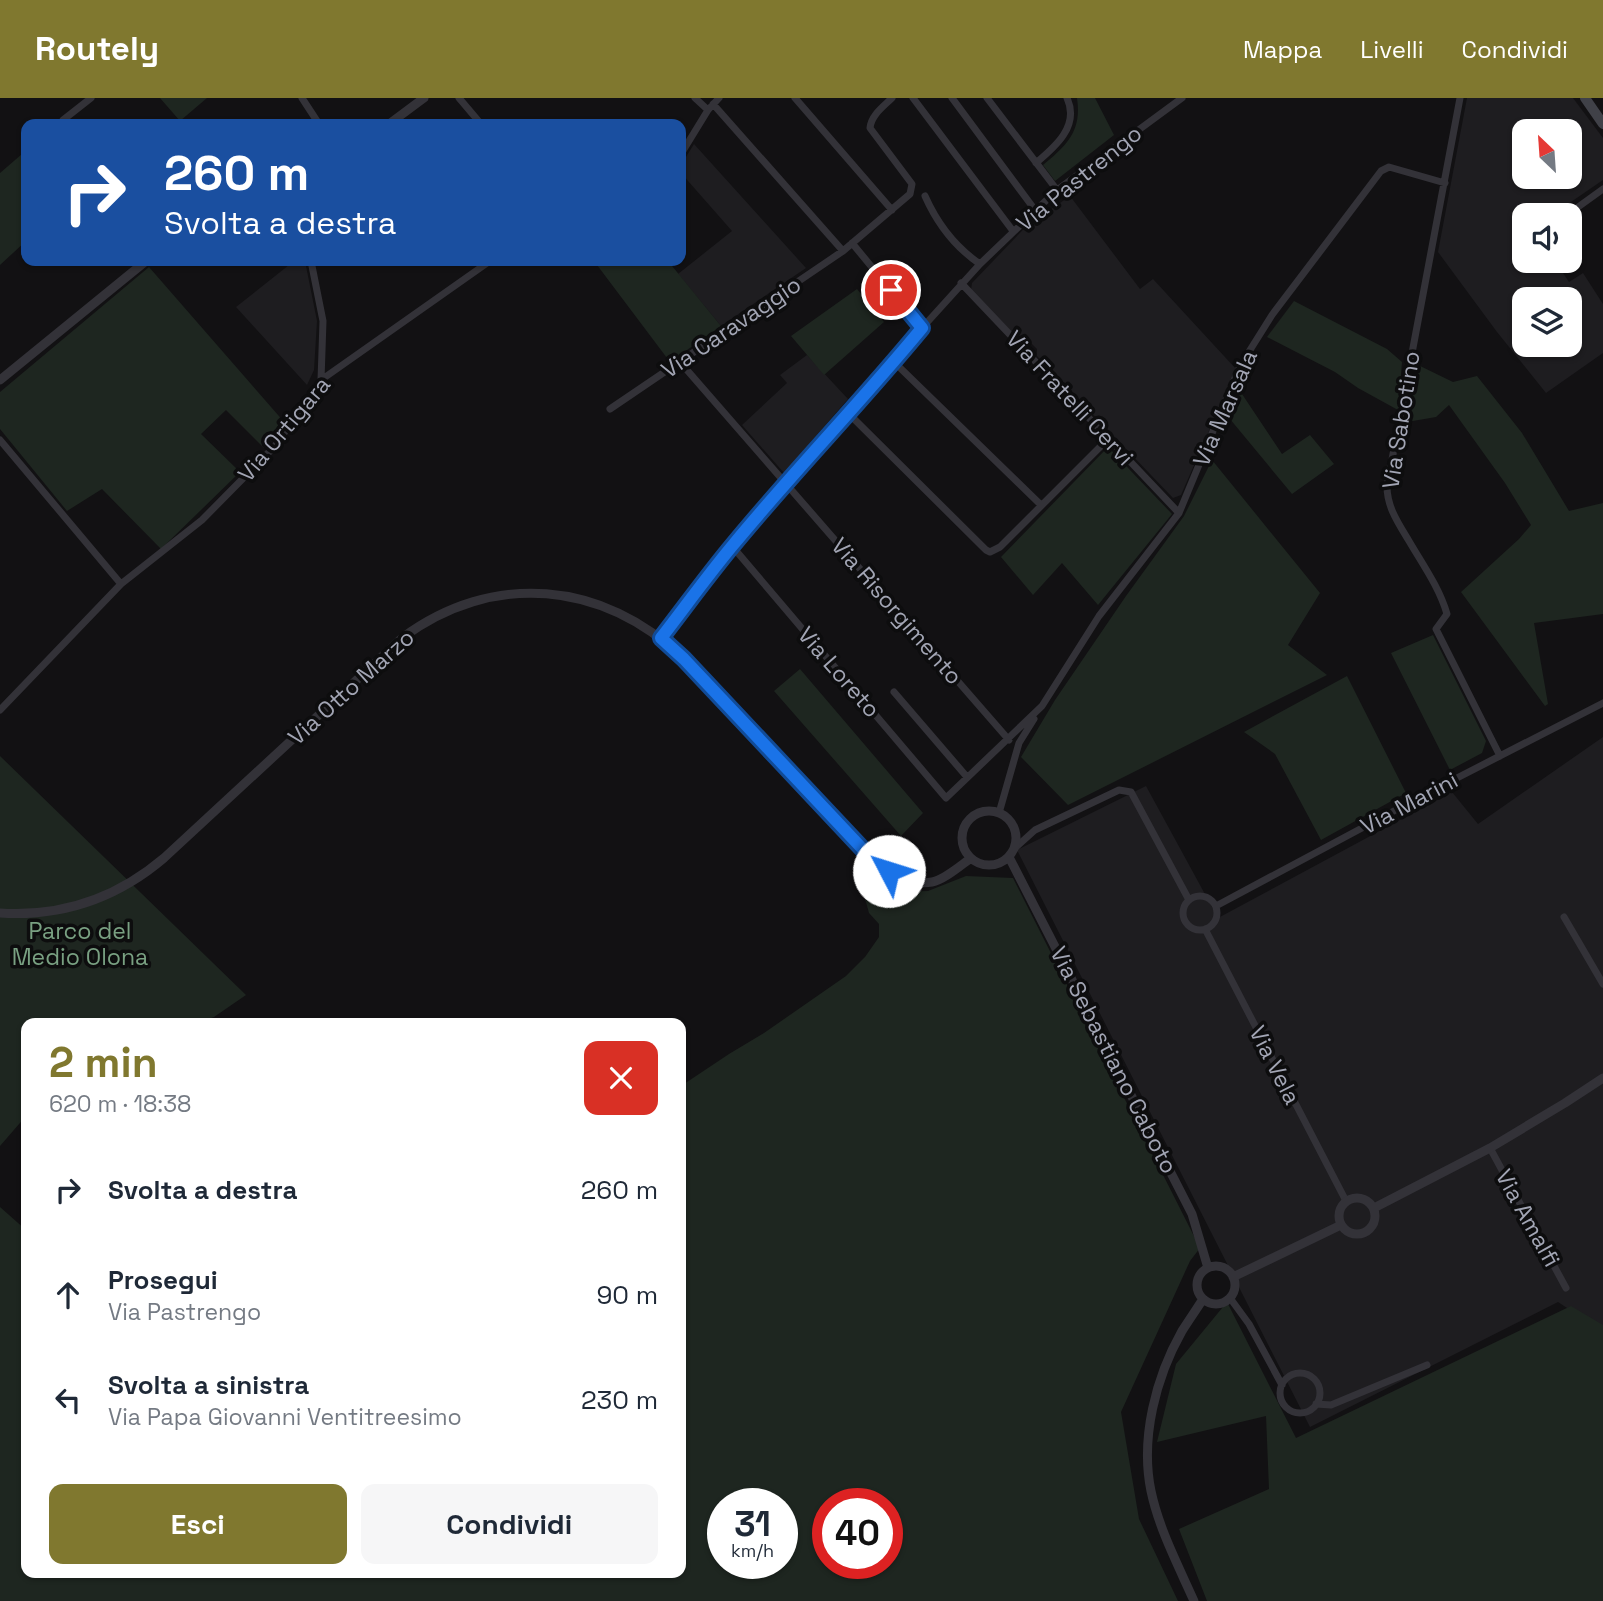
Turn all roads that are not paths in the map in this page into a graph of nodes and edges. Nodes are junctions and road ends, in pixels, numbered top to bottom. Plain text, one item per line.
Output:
1 (91, 98) edge
2 (302, 98) edge
3 (424, 98) edge
4 (459, 98) edge
5 (695, 98) edge
6 (795, 98) edge
7 (892, 98) edge
8 (913, 98) edge
9 (951, 98) edge
10 (987, 98) edge
11 (1067, 98) edge
12 (1182, 98) edge
13 (1460, 98) edge
14 (1585, 98) edge
15 (713, 104) edge
16 (64, 119) edge
17 (316, 119) edge
18 (396, 119) edge
19 (477, 119) edge
20 (1603, 124) edge
21 (686, 146) edge
22 (1036, 163) junction
23 (1445, 183) junction
24 (1603, 189) edge
25 (1057, 190) junction
26 (925, 196) dead end
27 (1582, 204) edge
28 (892, 210) junction
29 (1035, 210) junction
30 (1013, 231) junction
31 (852, 243) junction
32 (843, 251) junction
33 (980, 264) junction
34 (140, 266) edge
35 (312, 266) edge
36 (483, 266) edge
37 (961, 284) junction
38 (922, 328) junction
39 (680, 362) junction
40 (894, 362) junction
41 (0, 380) edge
42 (321, 380) junction
43 (610, 409) dead end
44 (848, 413) junction
45 (1108, 439) junction
46 (0, 440) edge
47 (786, 483) junction
48 (1041, 505) junction
49 (1179, 513) junction
50 (732, 546) junction
51 (121, 584) junction
52 (661, 638) junction
53 (894, 692) dead end
54 (1603, 703) edge
55 (1042, 706) junction
56 (0, 710) edge
57 (1009, 740) junction
58 (1500, 756) junction
59 (967, 777) junction
60 (946, 798) joint
61 (999, 813) junction
62 (1015, 848) junction
63 (1010, 857) junction
64 (971, 858) junction
65 (1189, 900) junction
66 (1216, 906) junction
67 (0, 913) edge
68 (1564, 917) dead end
69 (1205, 929) junction
70 (1603, 984) edge
71 (1603, 1078) edge
72 (1490, 1148) junction
73 (1346, 1201) junction
74 (1374, 1208) junction
75 (1341, 1225) junction
76 (1208, 1268) junction
77 (1233, 1277) junction
78 (1566, 1288) dead end
79 (1230, 1298) junction
80 (1203, 1299) junction
81 (1427, 1365) dead end
82 (1282, 1385) junction
83 (1317, 1404) junction
84 (1194, 1601) edge

1 - 16 street
2 - 17 street
3 - 18 street
4 - 19 street
5 - 15 street
6 - 28 street
7 - 28 street, Via Caravaggio
8 - 30 street
9 - 29 street
10 - 22 street
11 - 22 street
12 - 25 street, Via Pastrengo
13 - 23 street, Via Sabotino
14 - 20 main road
15 - 21 street
15 - 32 street
22 - 25 street
23 - 49 street, Via Marsala
23 - 58 street, Via Sabotino
24 - 27 street
25 - 29 street, Via Pastrengo
26 - 33 street
28 - 31 street, Via Caravaggio
29 - 30 street, Via Pastrengo
30 - 33 street, Via Pastrengo
31 - 32 street, Via Caravaggio
31 - 38 street
32 - 39 street, Via Caravaggio
33 - 37 street, Via Pastrengo
34 - 41 street
35 - 42 street
36 - 42 street, Via Ortigara
37 - 38 street, Via Pastrengo
37 - 45 street, Via Fratelli Cervi
38 - 40 street, Via Pastrengo
39 - 43 street, Via Caravaggio
39 - 47 street, Via Risorgimento
40 - 44 street, Via Pastrengo
40 - 48 street
42 - 51 street, Via Ortigara
44 - 47 street, Via Pastrengo
44 - 48 street
45 - 48 street
45 - 49 street, Via Fratelli Cervi
46 - 51 street
47 - 50 street, Via Pastrengo
47 - 57 street, Via Risorgimento
49 - 55 street, Via Marsala
50 - 52 street, Via Pastrengo
50 - 60 street, Via Loreto
51 - 56 street, Via Ortigara
52 - 64 street, Via Otto Marzo
52 - 67 street, Via Otto Marzo
53 - 59 street
54 - 58 street, Via Marini
55 - 57 street, Via Marsala
55 - 61 street, Via Marsala
57 - 59 street, Via Marsala
58 - 66 street, Via Marini
59 - 60 street, Via Marsala
61 - 62 street
61 - 64 street
62 - 63 street
62 - 65 street, Via Vela
63 - 64 street
63 - 76 street, Via Sebastiano Caboto
65 - 66 street
65 - 69 street, Via Vela
66 - 69 street
68 - 70 street
69 - 73 street, Via Vela
71 - 72 street
72 - 74 street
72 - 78 street, Via Amalfi
73 - 74 street
73 - 75 street
74 - 75 street
75 - 77 street
76 - 77 street
76 - 80 street, Via Sebastiano Caboto
77 - 79 street
79 - 80 street
79 - 82 street
80 - 84 street
81 - 83 street
82 - 83 street
82 - 83 street

